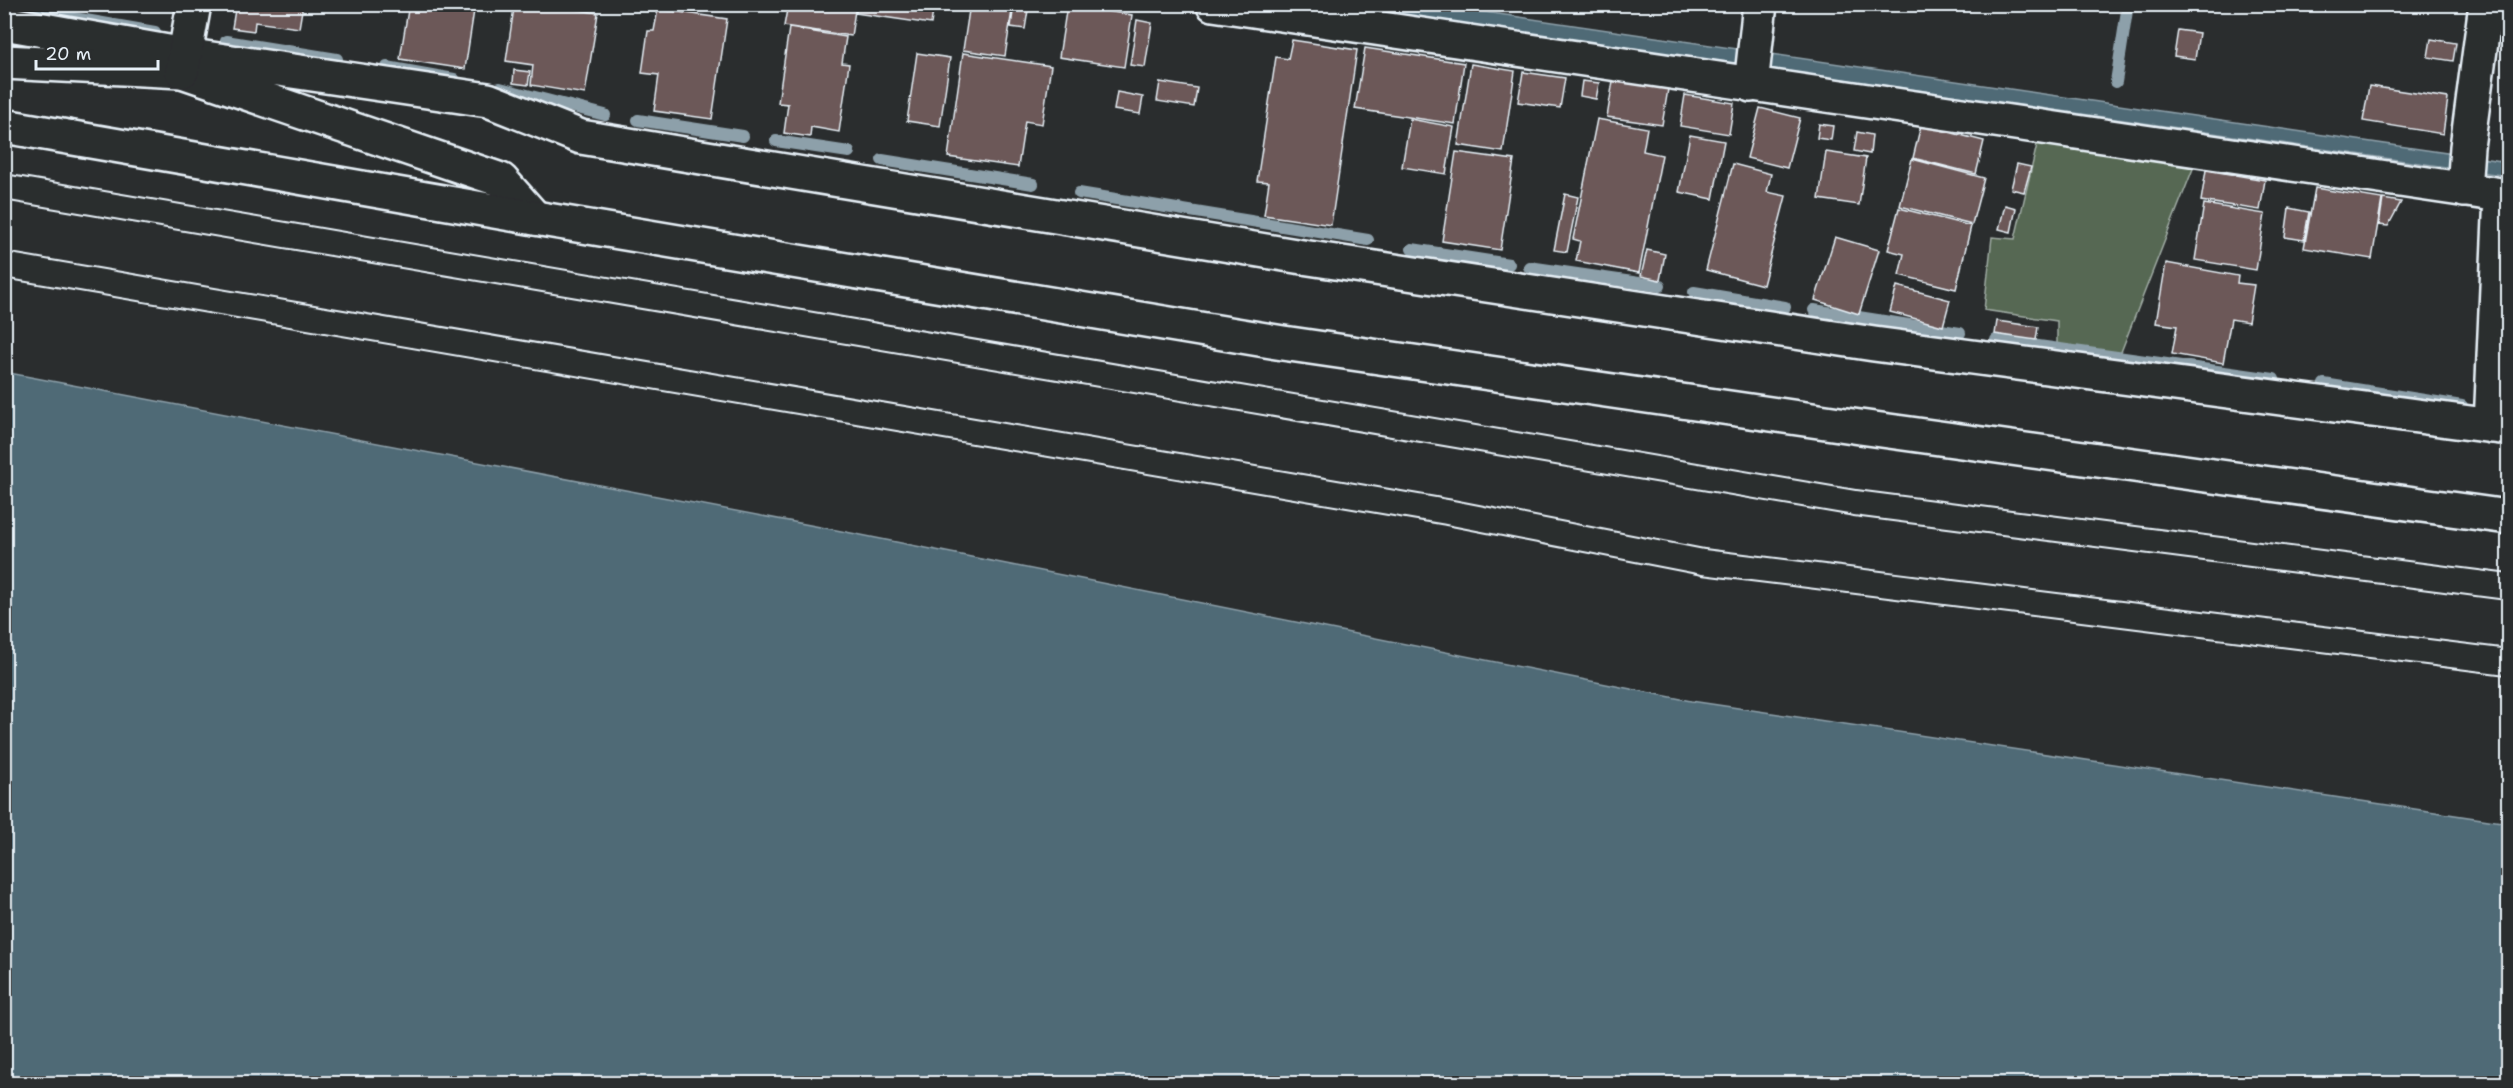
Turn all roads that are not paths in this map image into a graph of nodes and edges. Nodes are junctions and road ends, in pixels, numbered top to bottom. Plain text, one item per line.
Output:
1 (194, 4) edge
2 (1213, 4) edge
3 (1760, 4) edge
4 (2486, 4) edge
5 (4, 22) edge
6 (4, 62) edge
7 (183, 63) junction
8 (1751, 78) junction
9 (4, 126) edge
10 (2466, 172) junction
11 (4, 188) edge
12 (2505, 196) edge
13 (535, 218) junction
14 (4, 265) edge
15 (2500, 427) edge
16 (2508, 517) edge
17 (2508, 587) edge
18 (2508, 662) edge

1 - 7 street
2 - 8 street
3 - 8 street
4 - 10 street
5 - 7 street
6 - 7 street
7 - 13 street
7 - 15 street
8 - 10 street
9 - 13 street
10 - 12 street
11 - 17 lane
12 - 15 street
13 - 16 street
14 - 18 lane

